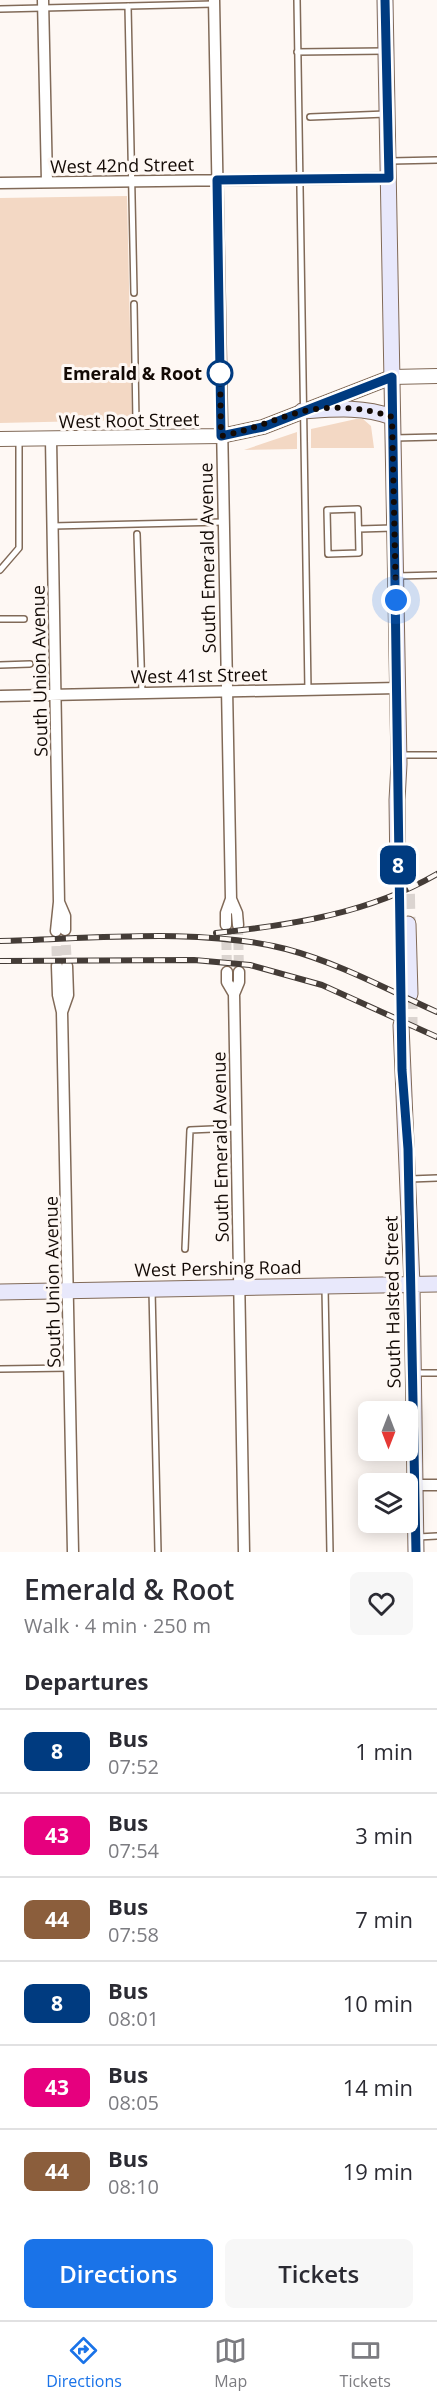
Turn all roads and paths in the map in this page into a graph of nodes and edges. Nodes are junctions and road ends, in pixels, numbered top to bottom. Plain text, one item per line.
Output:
1 (297, 0) edge
2 (385, 0) edge
3 (214, 2) edge
4 (43, 4) edge
5 (128, 6) junction
6 (0, 9) edge
7 (386, 51) junction
8 (297, 52) junction
9 (388, 114) junction
10 (310, 117) dead end
11 (437, 160) edge
12 (389, 161) junction
13 (389, 178) junction
14 (299, 179) junction
15 (217, 180) junction
16 (132, 181) junction
17 (0, 183) edge
18 (47, 183) junction
19 (134, 293) dead end
20 (134, 304) dead end
21 (437, 376) edge
22 (392, 377) junction
23 (302, 411) junction
24 (392, 417) junction
25 (136, 422) dead end
26 (221, 436) junction
27 (437, 437) edge
28 (393, 438) junction
29 (0, 439) edge
30 (19, 439) junction
31 (51, 439) junction
32 (223, 522) junction
33 (52, 526) junction
34 (394, 528) junction
35 (359, 529) junction
36 (137, 534) dead end
37 (0, 570) edge
38 (437, 575) edge
39 (396, 576) junction
40 (24, 619) dead end
41 (0, 620) edge
42 (30, 664) dead end
43 (0, 665) edge
44 (398, 687) junction
45 (308, 690) junction
46 (226, 691) junction
47 (142, 693) junction
48 (56, 695) junction
49 (0, 696) edge
50 (437, 755) edge
51 (399, 760) junction
52 (403, 874) tunnel mouth
53 (231, 898) junction
54 (226, 925) tunnel mouth
55 (238, 925) tunnel mouth
56 (404, 926) tunnel mouth
57 (61, 930) tunnel mouth
58 (62, 966) tunnel mouth
59 (227, 972) tunnel mouth
60 (239, 972) tunnel mouth
61 (405, 992) tunnel mouth
62 (234, 994) junction
63 (406, 1027) tunnel mouth
64 (236, 1128) junction
65 (437, 1178) edge
66 (409, 1179) junction
67 (185, 1249) dead end
68 (437, 1284) edge
69 (412, 1285) junction
70 (325, 1286) junction
71 (239, 1287) junction
72 (152, 1289) junction
73 (69, 1290) junction
74 (0, 1292) edge
75 (70, 1368) junction
76 (0, 1370) edge
77 (413, 1373) junction
78 (437, 1373) edge
79 (415, 1473) edge
80 (418, 1485) edge
81 (437, 1485) edge
82 (437, 1536) edge
83 (416, 1544) edge
84 (74, 1552) edge
85 (158, 1552) edge
86 (244, 1552) edge
87 (330, 1552) edge

1 - 8 lane
2 - 7 main road
3 - 5 lane
3 - 15 street, South Emerald Avenue
4 - 5 lane
4 - 6 lane
4 - 18 street
5 - 16 lane
7 - 8 lane
7 - 9 main road
8 - 14 lane
9 - 10 lane
9 - 12 main road
11 - 12 lane
12 - 13 main road
13 - 14 street, West 42nd Street
13 - 22 main road
14 - 15 street, West 42nd Street
14 - 23 lane
15 - 16 street, West 42nd Street
15 - 26 street, South Emerald Avenue
16 - 18 street, West 42nd Street
16 - 19 lane
17 - 18 street, West 42nd Street
20 - 25 lane
21 - 22 street, West Root Street
22 - 23 street, West Root Street
22 - 24 main road
23 - 24 main road
23 - 26 street, West Root Street
23 - 45 lane
24 - 28 main road
26 - 31 street, West Root Street
26 - 32 street, South Emerald Avenue
27 - 28 lane
28 - 34 main road
29 - 30 street, West Root Street
30 - 31 street, West Root Street
30 - 37 lane
31 - 33 street, South Union Avenue
32 - 33 lane
32 - 46 street, South Emerald Avenue
33 - 48 street, South Union Avenue
34 - 35 lane
34 - 39 main road
35 - 35 lane
36 - 47 lane
38 - 39 lane
39 - 44 main road
40 - 41 lane
42 - 43 lane
44 - 45 street, West 41st Street
44 - 51 main road
45 - 46 street, West 41st Street
46 - 47 street, West 41st Street
46 - 53 street, South Emerald Avenue
47 - 48 street, West 41st Street
48 - 49 street, West 41st Street
48 - 57 street, South Union Avenue
50 - 51 lane
51 - 52 main road
53 - 54 street, South Emerald Avenue
53 - 55 street, South Emerald Avenue
56 - 61 main road
58 - 73 street, South Union Avenue
59 - 62 street, South Emerald Avenue
60 - 62 street, South Emerald Avenue
62 - 64 street, South Emerald Avenue
63 - 66 main road, South Halsted Street
64 - 67 lane
64 - 71 street, South Emerald Avenue
65 - 66 lane
66 - 69 main road, South Halsted Street
68 - 69 main road, West Pershing Road
69 - 70 main road, West Pershing Road
69 - 77 main road, South Halsted Street
70 - 71 main road, West Pershing Road
70 - 87 lane
71 - 72 main road, West Pershing Road
71 - 86 street, South Emerald Avenue
72 - 73 main road, West Pershing Road
72 - 85 lane
73 - 74 main road, West Pershing Road
73 - 75 street, South Union Avenue
75 - 76 lane
75 - 84 street, South Union Avenue
77 - 78 lane
77 - 79 main road, South Halsted Street
80 - 81 street
82 - 83 lane

